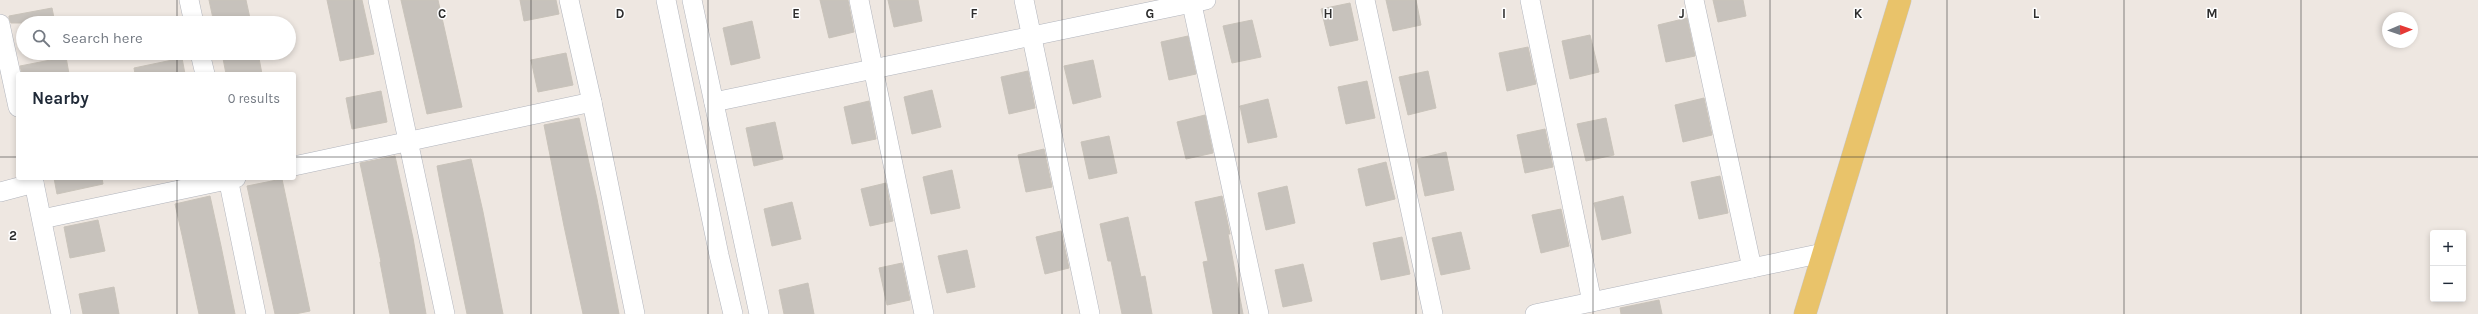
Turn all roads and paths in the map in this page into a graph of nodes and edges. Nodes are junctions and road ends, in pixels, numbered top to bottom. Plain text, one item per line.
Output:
1 (189, 0) edge
2 (378, 0) edge
3 (569, 0) edge
4 (666, 0) edge
5 (692, 0) edge
6 (859, 0) edge
7 (1024, 0) edge
8 (1365, 0) edge
9 (1530, 0) edge
10 (1694, 0) edge
11 (1900, 0) edge
12 (1196, 1) edge
13 (192, 16) edge
14 (0, 24) edge
15 (1032, 36) junction
16 (202, 60) edge
17 (873, 69) junction
18 (205, 72) edge
19 (16, 98) edge
20 (592, 102) junction
21 (714, 102) junction
22 (410, 141) junction
23 (296, 166) edge
24 (34, 180) edge
25 (226, 180) edge
26 (231, 180) edge
27 (0, 192) edge
28 (42, 219) junction
29 (1823, 253) junction
30 (1752, 268) junction
31 (1592, 302) junction
32 (61, 314) edge
33 (256, 314) edge
34 (445, 314) edge
35 (635, 314) edge
36 (733, 314) edge
37 (759, 314) edge
38 (924, 314) edge
39 (1090, 314) edge
40 (1258, 314) edge
41 (1433, 314) edge
42 (1535, 314) edge
43 (1805, 314) edge

1 - 13 street
2 - 22 street
3 - 20 street
4 - 36 street
5 - 21 street
6 - 17 street
7 - 15 street
8 - 41 street
9 - 31 street
10 - 30 street
11 - 29 main road
12 - 15 street
12 - 40 street
14 - 19 street
15 - 17 street
15 - 39 street
16 - 18 street
17 - 21 street
17 - 38 street
20 - 22 street
20 - 35 street
21 - 37 street
22 - 23 street
22 - 34 street
24 - 27 street
24 - 28 street
25 - 28 street
26 - 33 street
28 - 32 street
29 - 30 street
29 - 43 main road
30 - 31 street
31 - 42 street

